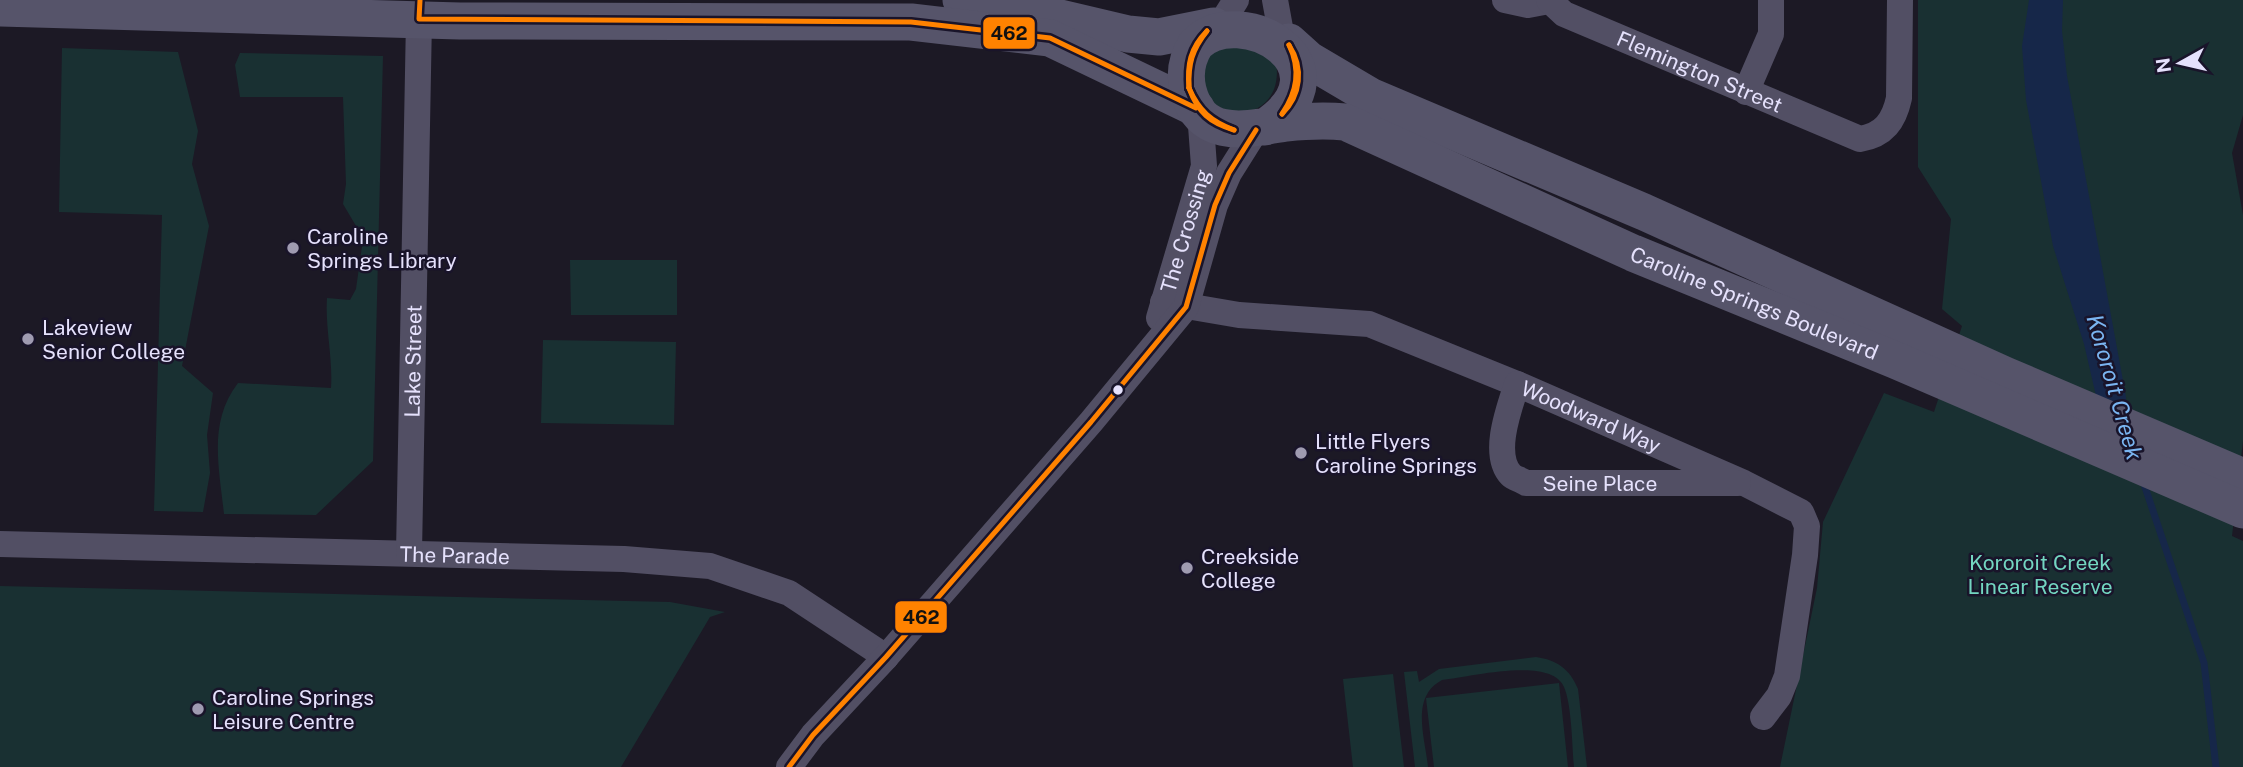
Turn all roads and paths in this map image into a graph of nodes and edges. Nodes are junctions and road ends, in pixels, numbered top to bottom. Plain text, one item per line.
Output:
1 (961, 0) edge
2 (1505, 0) edge
3 (1772, 0) edge
4 (1900, 0) edge
5 (1549, 1) edge
6 (0, 8) edge
7 (419, 9) edge
8 (1224, 16) edge
9 (1282, 25) edge
10 (1746, 92) junction
11 (1198, 110) junction
12 (1261, 128) junction
13 (1175, 304) junction
14 (1517, 384) junction
15 (1744, 483) junction
16 (2233, 489) edge
17 (0, 544) edge
18 (408, 552) junction
19 (887, 657) junction
20 (1763, 717) dead end
21 (789, 767) edge

1 - 8 main road
2 - 5 street
3 - 10 street
4 - 10 street, Flemington Street
5 - 10 street, Flemington Street
6 - 7 main road
7 - 11 main road
7 - 18 street, Lake Street
8 - 9 main road
8 - 11 main road
9 - 12 main road
9 - 16 main road, Caroline Springs Boulevard
11 - 12 main road
11 - 13 street, The Crossing
12 - 13 street, The Crossing
12 - 16 main road, Caroline Springs Boulevard
13 - 14 street, Woodward Way
13 - 19 street, The Crossing
14 - 15 street, Woodward Way
14 - 15 street, Seine Place
15 - 20 street, Woodward Way
17 - 18 street, The Parade
18 - 19 street, The Parade
19 - 21 street, The Crossing

